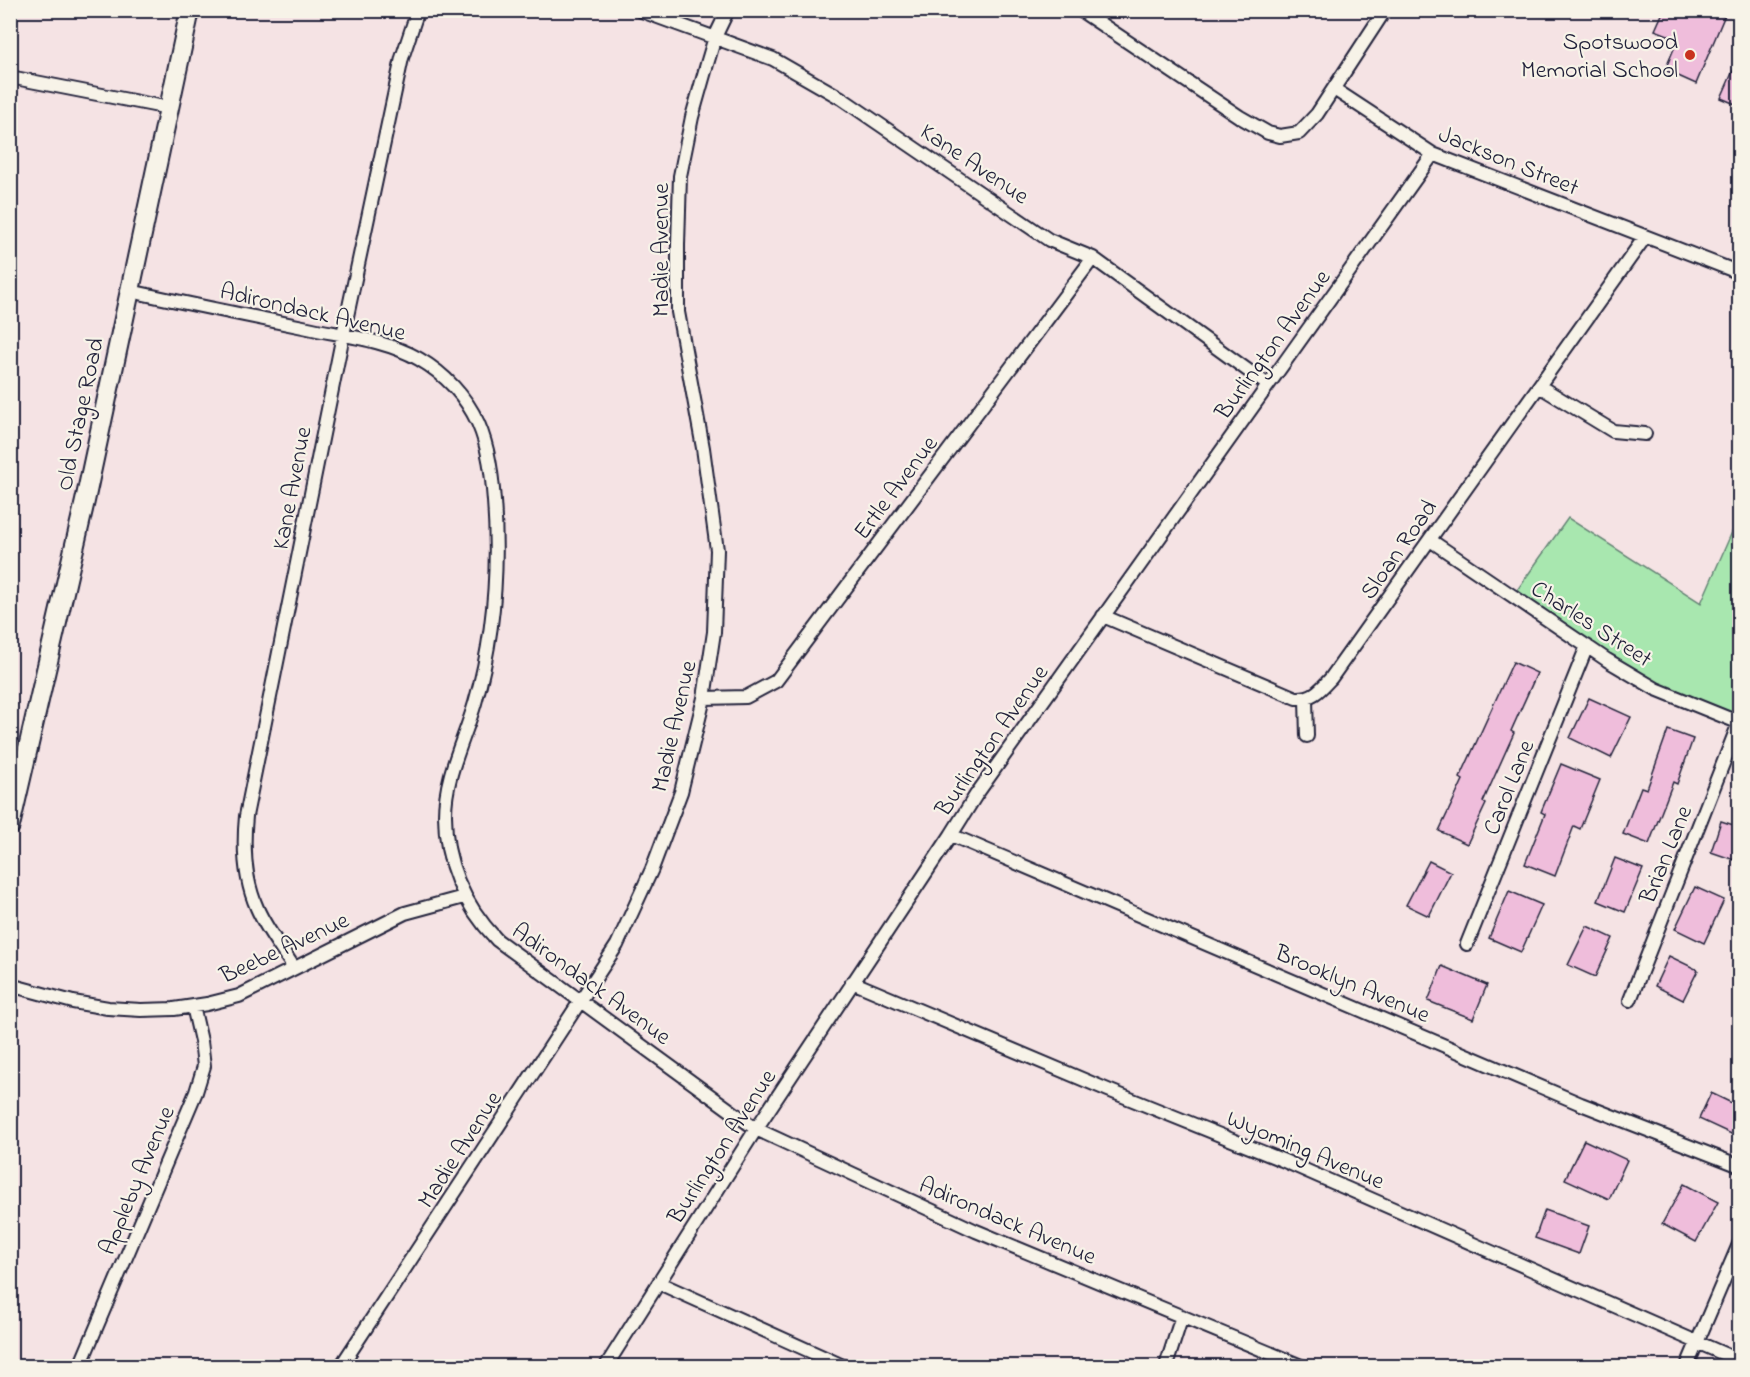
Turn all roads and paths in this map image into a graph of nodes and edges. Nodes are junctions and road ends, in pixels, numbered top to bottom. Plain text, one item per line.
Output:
1 (190, 10) edge
2 (418, 10) edge
3 (639, 10) edge
4 (728, 10) edge
5 (1080, 10) edge
6 (1384, 10) edge
7 (715, 37) junction
8 (11, 78) edge
9 (1334, 89) junction
10 (169, 108) junction
11 (1433, 154) junction
12 (1645, 237) junction
13 (1093, 258) junction
14 (1740, 273) edge
15 (130, 291) junction
16 (343, 335) junction
17 (1268, 385) junction
18 (1539, 386) junction
19 (1644, 434) dead end
20 (1430, 540) junction
21 (1103, 616) junction
22 (1587, 646) junction
23 (704, 698) junction
24 (1306, 699) junction
25 (1739, 723) edge
26 (1307, 736) dead end
27 (10, 826) edge
28 (951, 835) junction
29 (464, 897) junction
30 (1467, 944) dead end
31 (294, 968) junction
32 (852, 982) junction
33 (10, 986) edge
34 (1630, 1000) dead end
35 (582, 1001) junction
36 (193, 1006) junction
37 (756, 1129) junction
38 (1740, 1166) edge
39 (1740, 1242) edge
40 (659, 1283) junction
41 (1182, 1316) junction
42 (1697, 1343) junction
43 (1740, 1361) edge
44 (80, 1366) edge
45 (340, 1366) edge
46 (606, 1366) edge
47 (843, 1366) edge
48 (1166, 1366) edge
49 (1301, 1366) edge
50 (1687, 1366) edge

1 - 10 main road, Old Stage Road
2 - 16 street, Kane Avenue
3 - 7 street, Kane Avenue
4 - 7 street, Madie Avenue
5 - 9 street
6 - 9 street
7 - 13 street, Kane Avenue
7 - 23 street, Madie Avenue
8 - 10 street
9 - 11 street, Jackson Street
10 - 15 main road, Old Stage Road
11 - 12 street, Jackson Street
11 - 17 street, Burlington Avenue
12 - 14 street, Jackson Street
12 - 18 street, Sloan Road
13 - 17 street, Kane Avenue
13 - 23 street, Ertle Avenue
15 - 16 street, Adirondack Avenue
15 - 27 main road, Old Stage Road
16 - 29 street, Adirondack Avenue
16 - 31 street, Kane Avenue
17 - 21 street, Burlington Avenue
18 - 19 street
18 - 20 street, Sloan Road
20 - 22 street, Charles Street
20 - 24 street, Sloan Road
21 - 24 street
21 - 28 street, Burlington Avenue
22 - 25 street, Charles Street
22 - 30 street, Carol Lane
23 - 35 street, Madie Avenue
24 - 26 street
25 - 34 street, Brian Lane
28 - 32 street, Burlington Avenue
28 - 38 street, Brooklyn Avenue
29 - 31 street, Beebe Avenue
29 - 35 street, Adirondack Avenue
31 - 36 street, Beebe Avenue
32 - 37 street, Burlington Avenue
32 - 42 street, Wyoming Avenue
33 - 36 street, Beebe Avenue
35 - 37 street, Adirondack Avenue
35 - 45 street, Madie Avenue
36 - 44 street, Appleby Avenue
37 - 40 street, Burlington Avenue
37 - 41 street, Adirondack Avenue
39 - 42 street
40 - 46 street, Burlington Avenue
40 - 47 street
41 - 48 street
41 - 49 street, Adirondack Avenue
42 - 43 street, Wyoming Avenue
42 - 50 street

